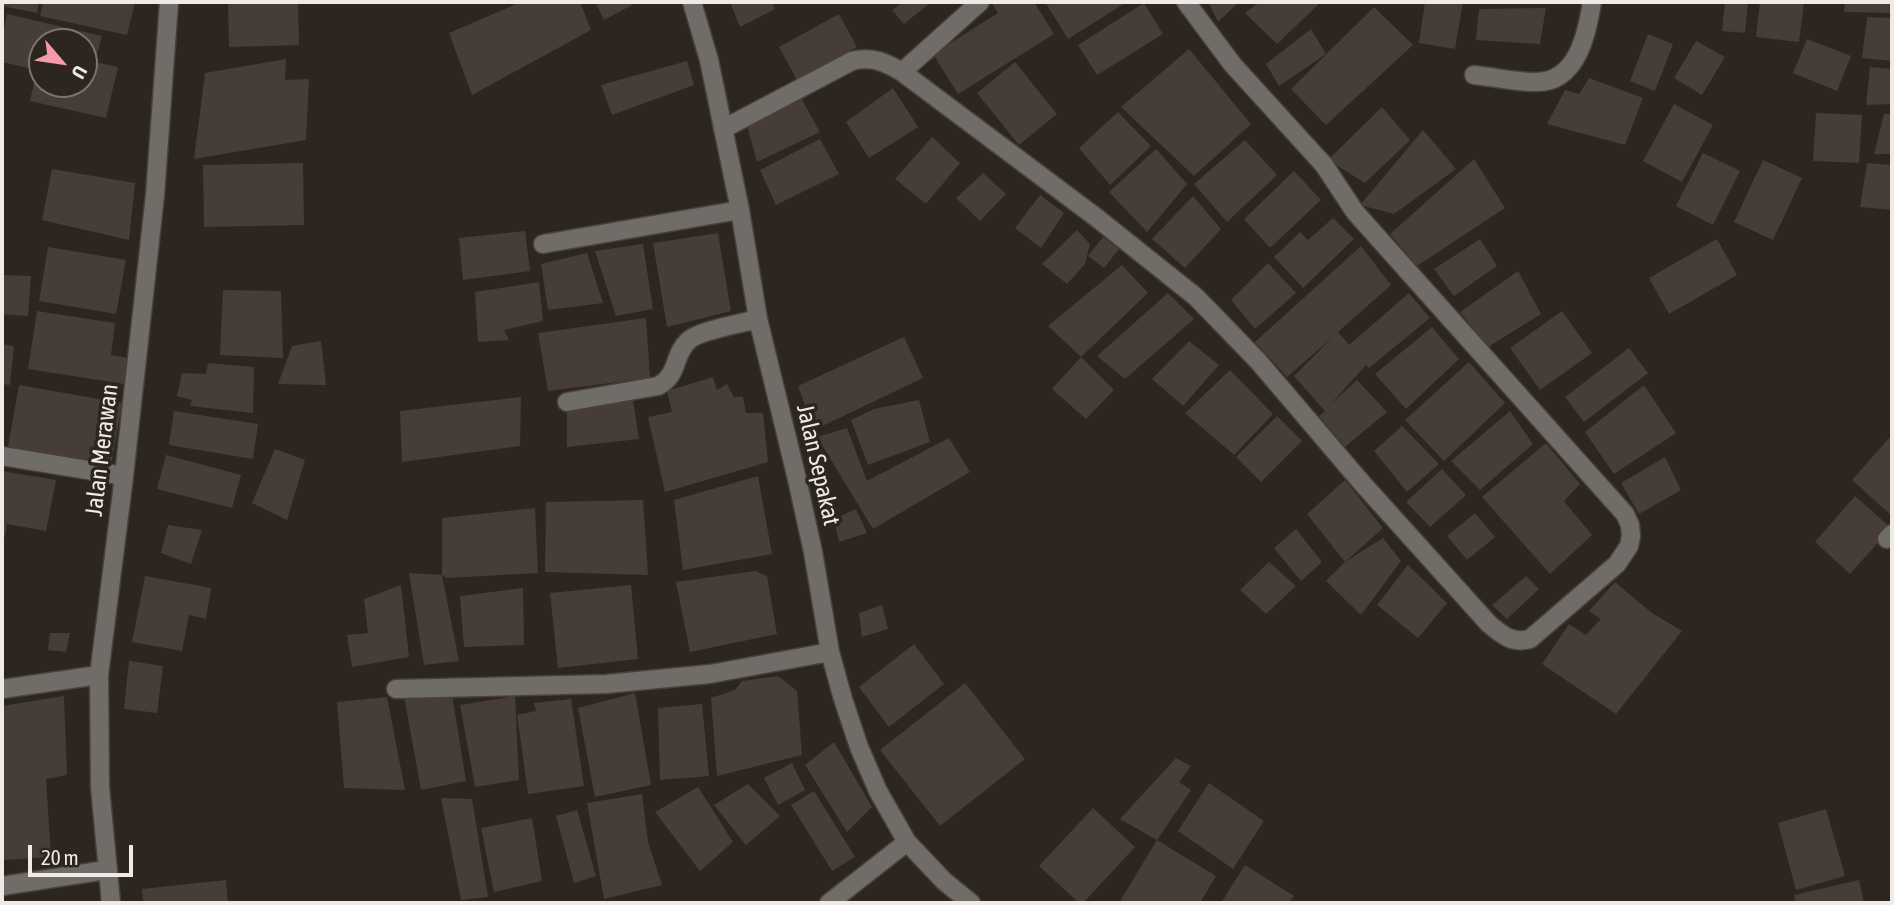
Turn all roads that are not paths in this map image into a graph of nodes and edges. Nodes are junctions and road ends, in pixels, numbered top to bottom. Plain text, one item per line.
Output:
1 (169, 2) edge
2 (692, 2) edge
3 (980, 2) edge
4 (1186, 2) edge
5 (1592, 2) edge
6 (902, 72) junction
7 (1475, 75) dead end
8 (723, 129) junction
9 (740, 209) junction
10 (543, 244) dead end
11 (758, 319) junction
12 (567, 402) dead end
13 (2, 456) edge
14 (124, 476) junction
15 (830, 652) junction
16 (99, 675) junction
17 (2, 689) edge
18 (396, 689) dead end
19 (907, 842) junction
20 (106, 870) junction
21 (2, 887) edge
22 (111, 903) edge
23 (829, 903) edge
24 (971, 903) edge

1 - 14 street, Jalan Merawan
2 - 8 street, Jalan Sepakat
3 - 6 street
4 - 6 street
5 - 7 street
6 - 8 street
8 - 9 street, Jalan Sepakat
9 - 10 street
9 - 11 street, Jalan Sepakat
11 - 12 street
11 - 15 street, Jalan Sepakat
13 - 14 street
14 - 16 street, Jalan Merawan
15 - 18 street
15 - 19 street, Jalan Sepakat
16 - 17 street
16 - 20 street, Jalan Merawan
19 - 23 street
19 - 24 street, Jalan Sepakat
20 - 21 street
20 - 22 street, Jalan Merawan

